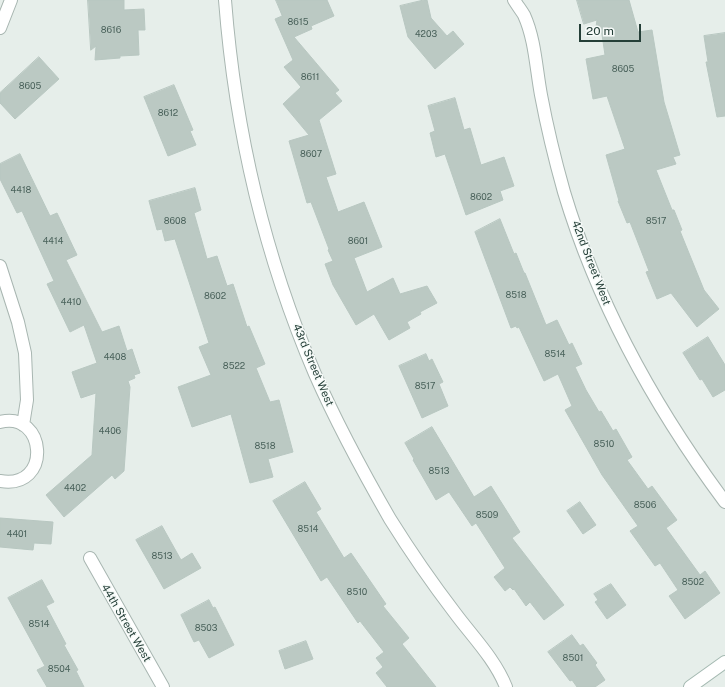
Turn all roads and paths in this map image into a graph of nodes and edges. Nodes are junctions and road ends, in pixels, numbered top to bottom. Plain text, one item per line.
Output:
1 (11, 0) edge
2 (225, 0) edge
3 (514, 0) edge
4 (0, 28) edge
5 (0, 266) edge
6 (0, 422) edge
7 (23, 425) junction
8 (0, 481) edge
9 (725, 502) edge
10 (90, 558) dead end
11 (725, 662) edge
12 (162, 687) edge
13 (506, 687) edge
14 (690, 687) edge

1 - 4 street
2 - 13 street, 43rd Street West
3 - 9 street, 42nd Street West
5 - 7 street
6 - 7 street
7 - 8 street
10 - 12 street, 44th Street West
11 - 14 street

